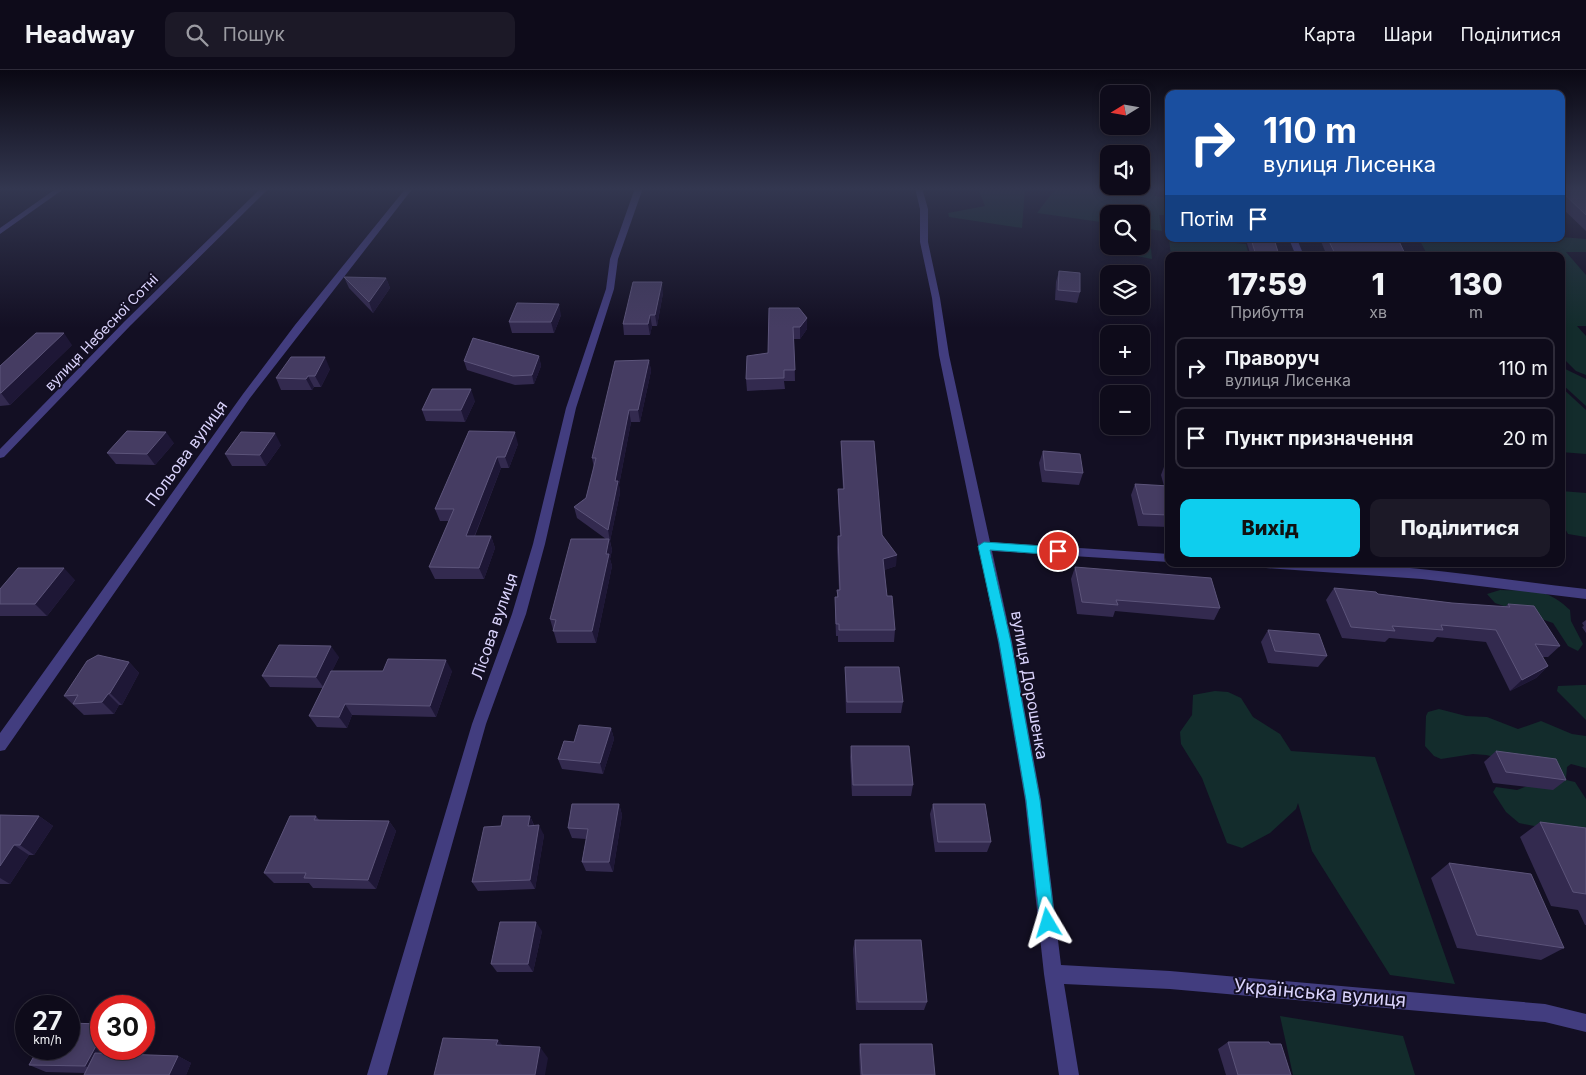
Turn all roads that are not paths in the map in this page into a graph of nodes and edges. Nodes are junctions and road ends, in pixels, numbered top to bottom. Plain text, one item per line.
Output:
1 (218, 235) edge
2 (373, 235) edge
3 (622, 235) edge
4 (924, 235) edge
5 (0, 455) edge
6 (984, 546) junction
7 (1165, 558) edge
8 (1358, 567) edge
9 (1419, 569) edge
10 (1586, 594) edge
11 (0, 745) edge
12 (1054, 974) junction
13 (1586, 1023) edge
14 (377, 1075) edge
15 (1069, 1075) edge

1 - 5 street, вулиця Небесної Сотні
2 - 11 street, Польова вулиця
3 - 14 street, Лісова вулиця
4 - 6 street, вулиця Дорошенка
6 - 7 street
6 - 12 street, вулиця Дорошенка
8 - 9 street
9 - 10 street
12 - 13 street, Українська вулиця
12 - 15 street, вулиця Дорошенка

